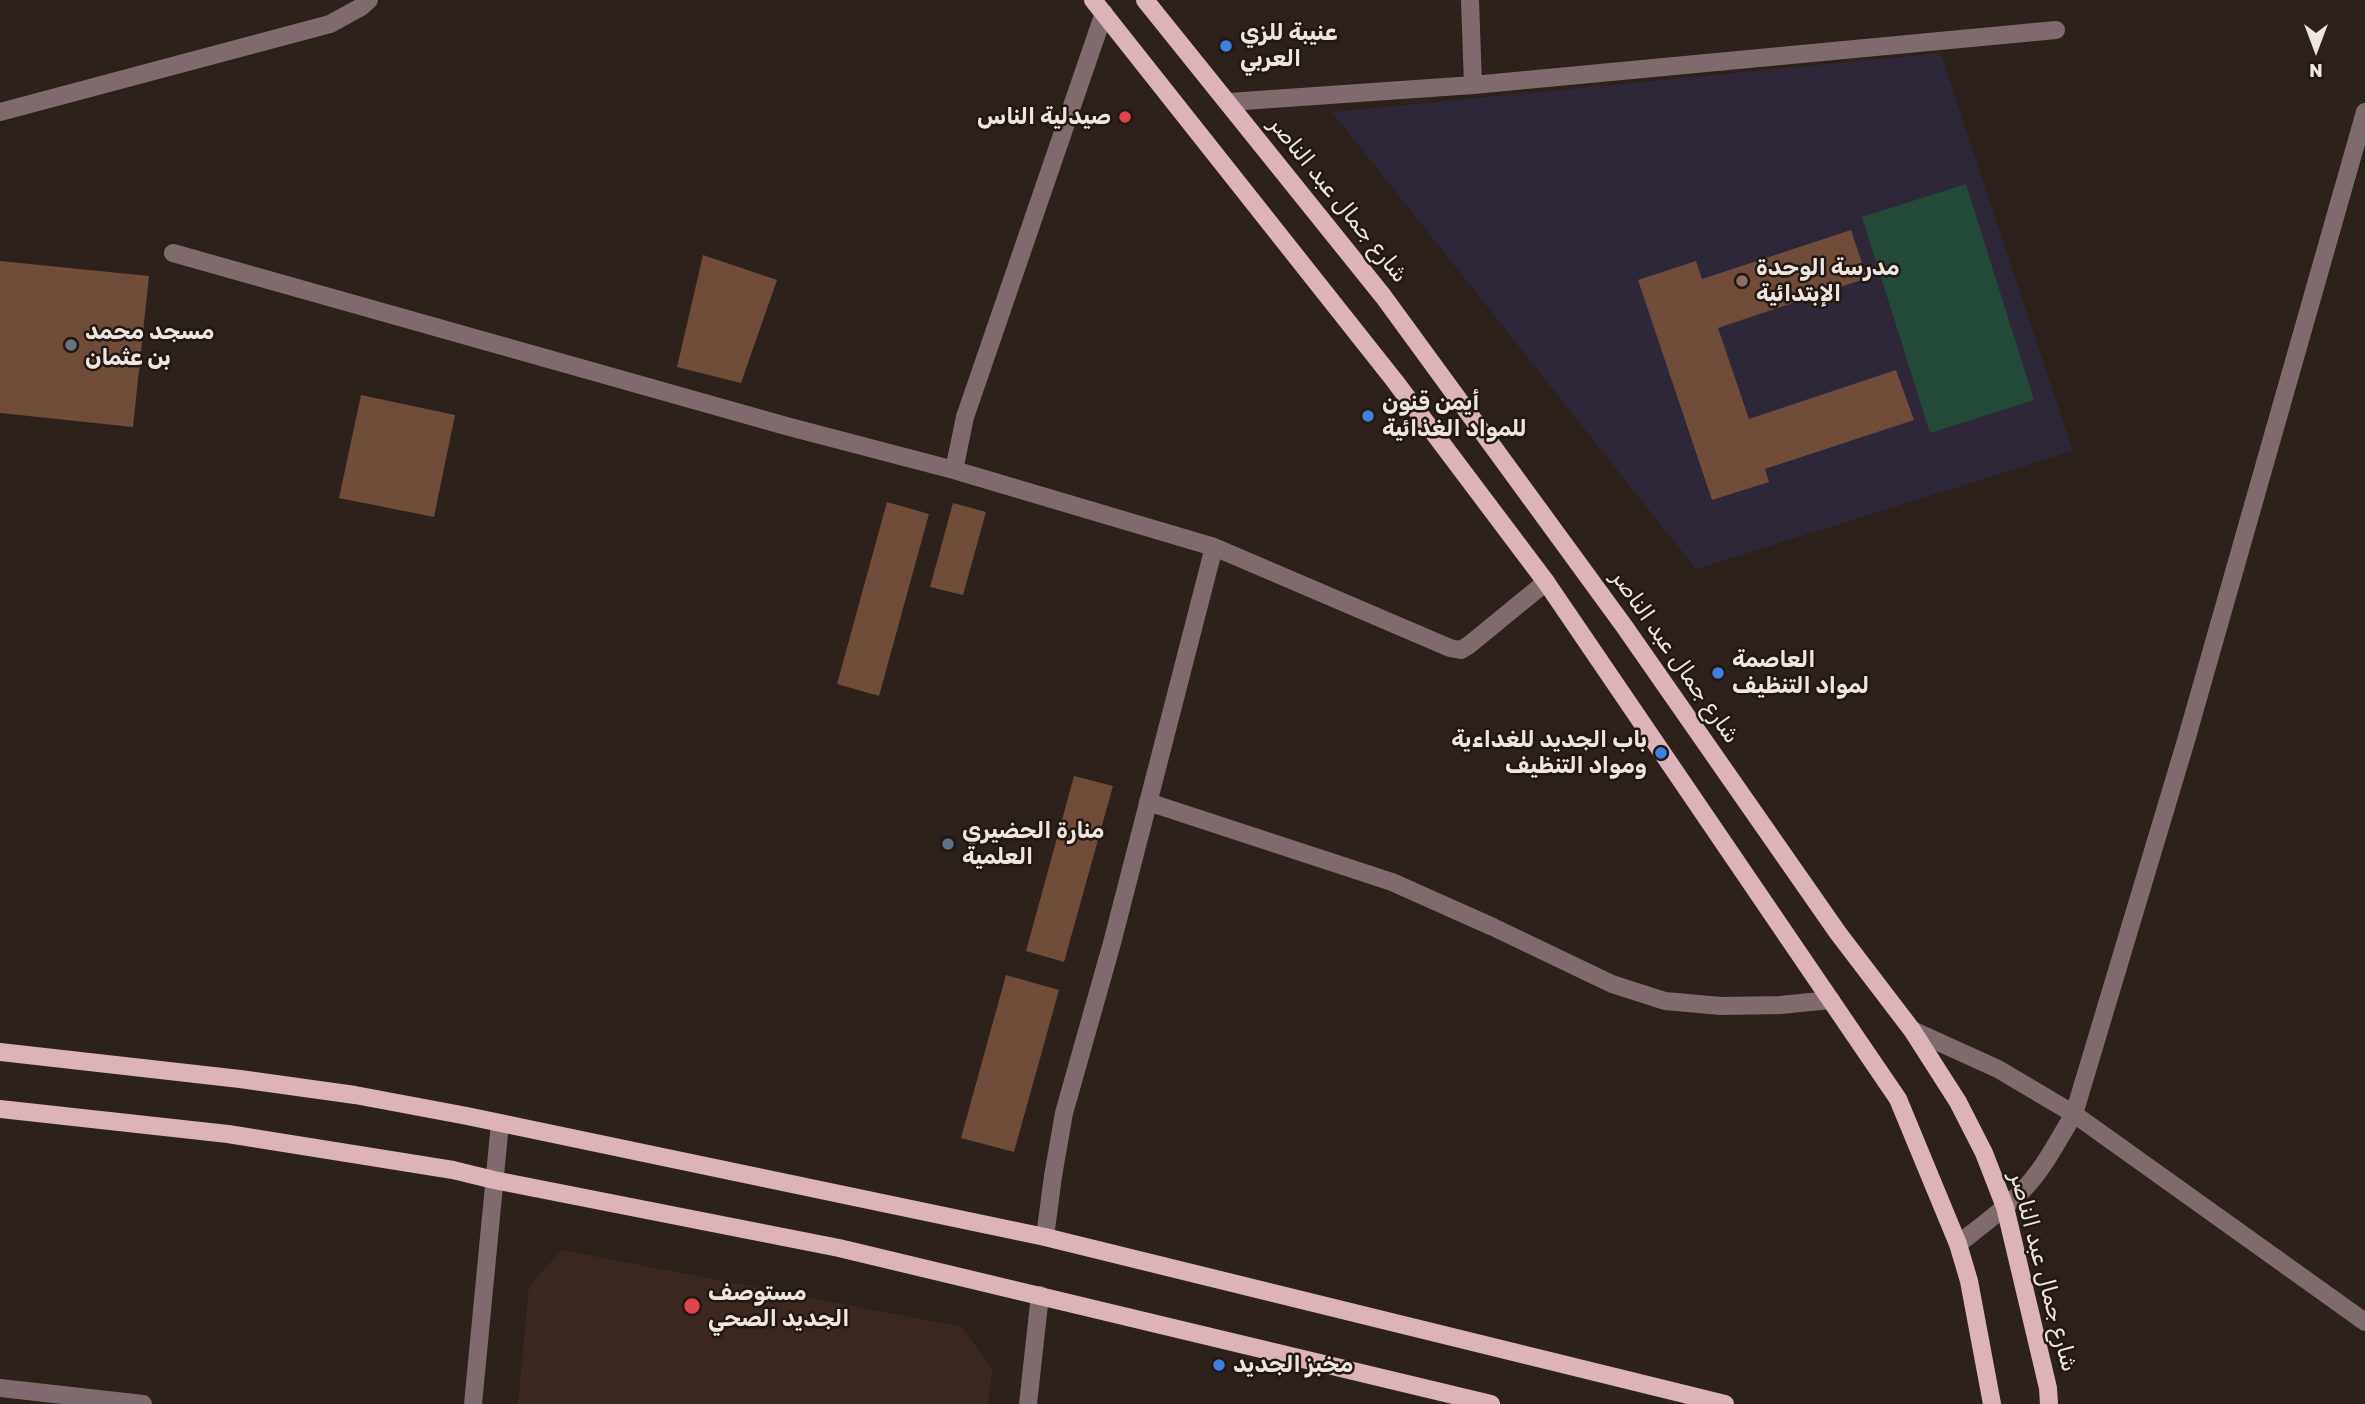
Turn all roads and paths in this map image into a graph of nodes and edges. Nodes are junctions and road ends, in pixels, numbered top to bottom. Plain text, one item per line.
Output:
1 (369, 0) edge
2 (1145, 0) edge
3 (1470, 0) edge
4 (1098, 7) edge
5 (2056, 30) dead end
6 (1473, 85) junction
7 (1229, 102) junction
8 (0, 112) edge
9 (2365, 112) edge
10 (173, 253) dead end
11 (954, 470) junction
12 (1214, 547) junction
13 (1546, 582) junction
14 (1148, 802) junction
15 (1831, 1000) junction
16 (1912, 1030) junction
17 (0, 1052) edge
18 (0, 1109) edge
19 (2074, 1114) junction
20 (500, 1123) junction
21 (494, 1180) junction
22 (2005, 1208) junction
23 (1045, 1237) junction
24 (1958, 1244) junction
25 (1040, 1295) junction
26 (2365, 1322) edge
27 (0, 1388) edge
28 (143, 1404) edge
29 (472, 1404) edge
30 (1028, 1404) edge
31 (1490, 1404) edge
32 (1725, 1404) edge
33 (1992, 1404) edge
34 (2049, 1404) edge

1 - 8 street
2 - 7 main road, شارع جمال عبد الناصر
3 - 6 street
4 - 11 street
4 - 13 main road
5 - 6 street
6 - 7 street
7 - 16 main road, شارع جمال عبد الناصر
9 - 19 street
10 - 11 street
11 - 12 street
12 - 13 street
12 - 14 street
13 - 15 main road
14 - 15 street
14 - 23 street
15 - 24 main road
16 - 19 street
16 - 22 main road, شارع جمال عبد الناصر
17 - 20 main road
18 - 21 main road
19 - 22 street
19 - 26 street
20 - 21 street
20 - 23 main road
21 - 25 main road
21 - 29 street
22 - 24 street
22 - 34 main road, شارع جمال عبد الناصر
23 - 32 main road
24 - 33 main road
25 - 30 street
25 - 31 main road
27 - 28 street

